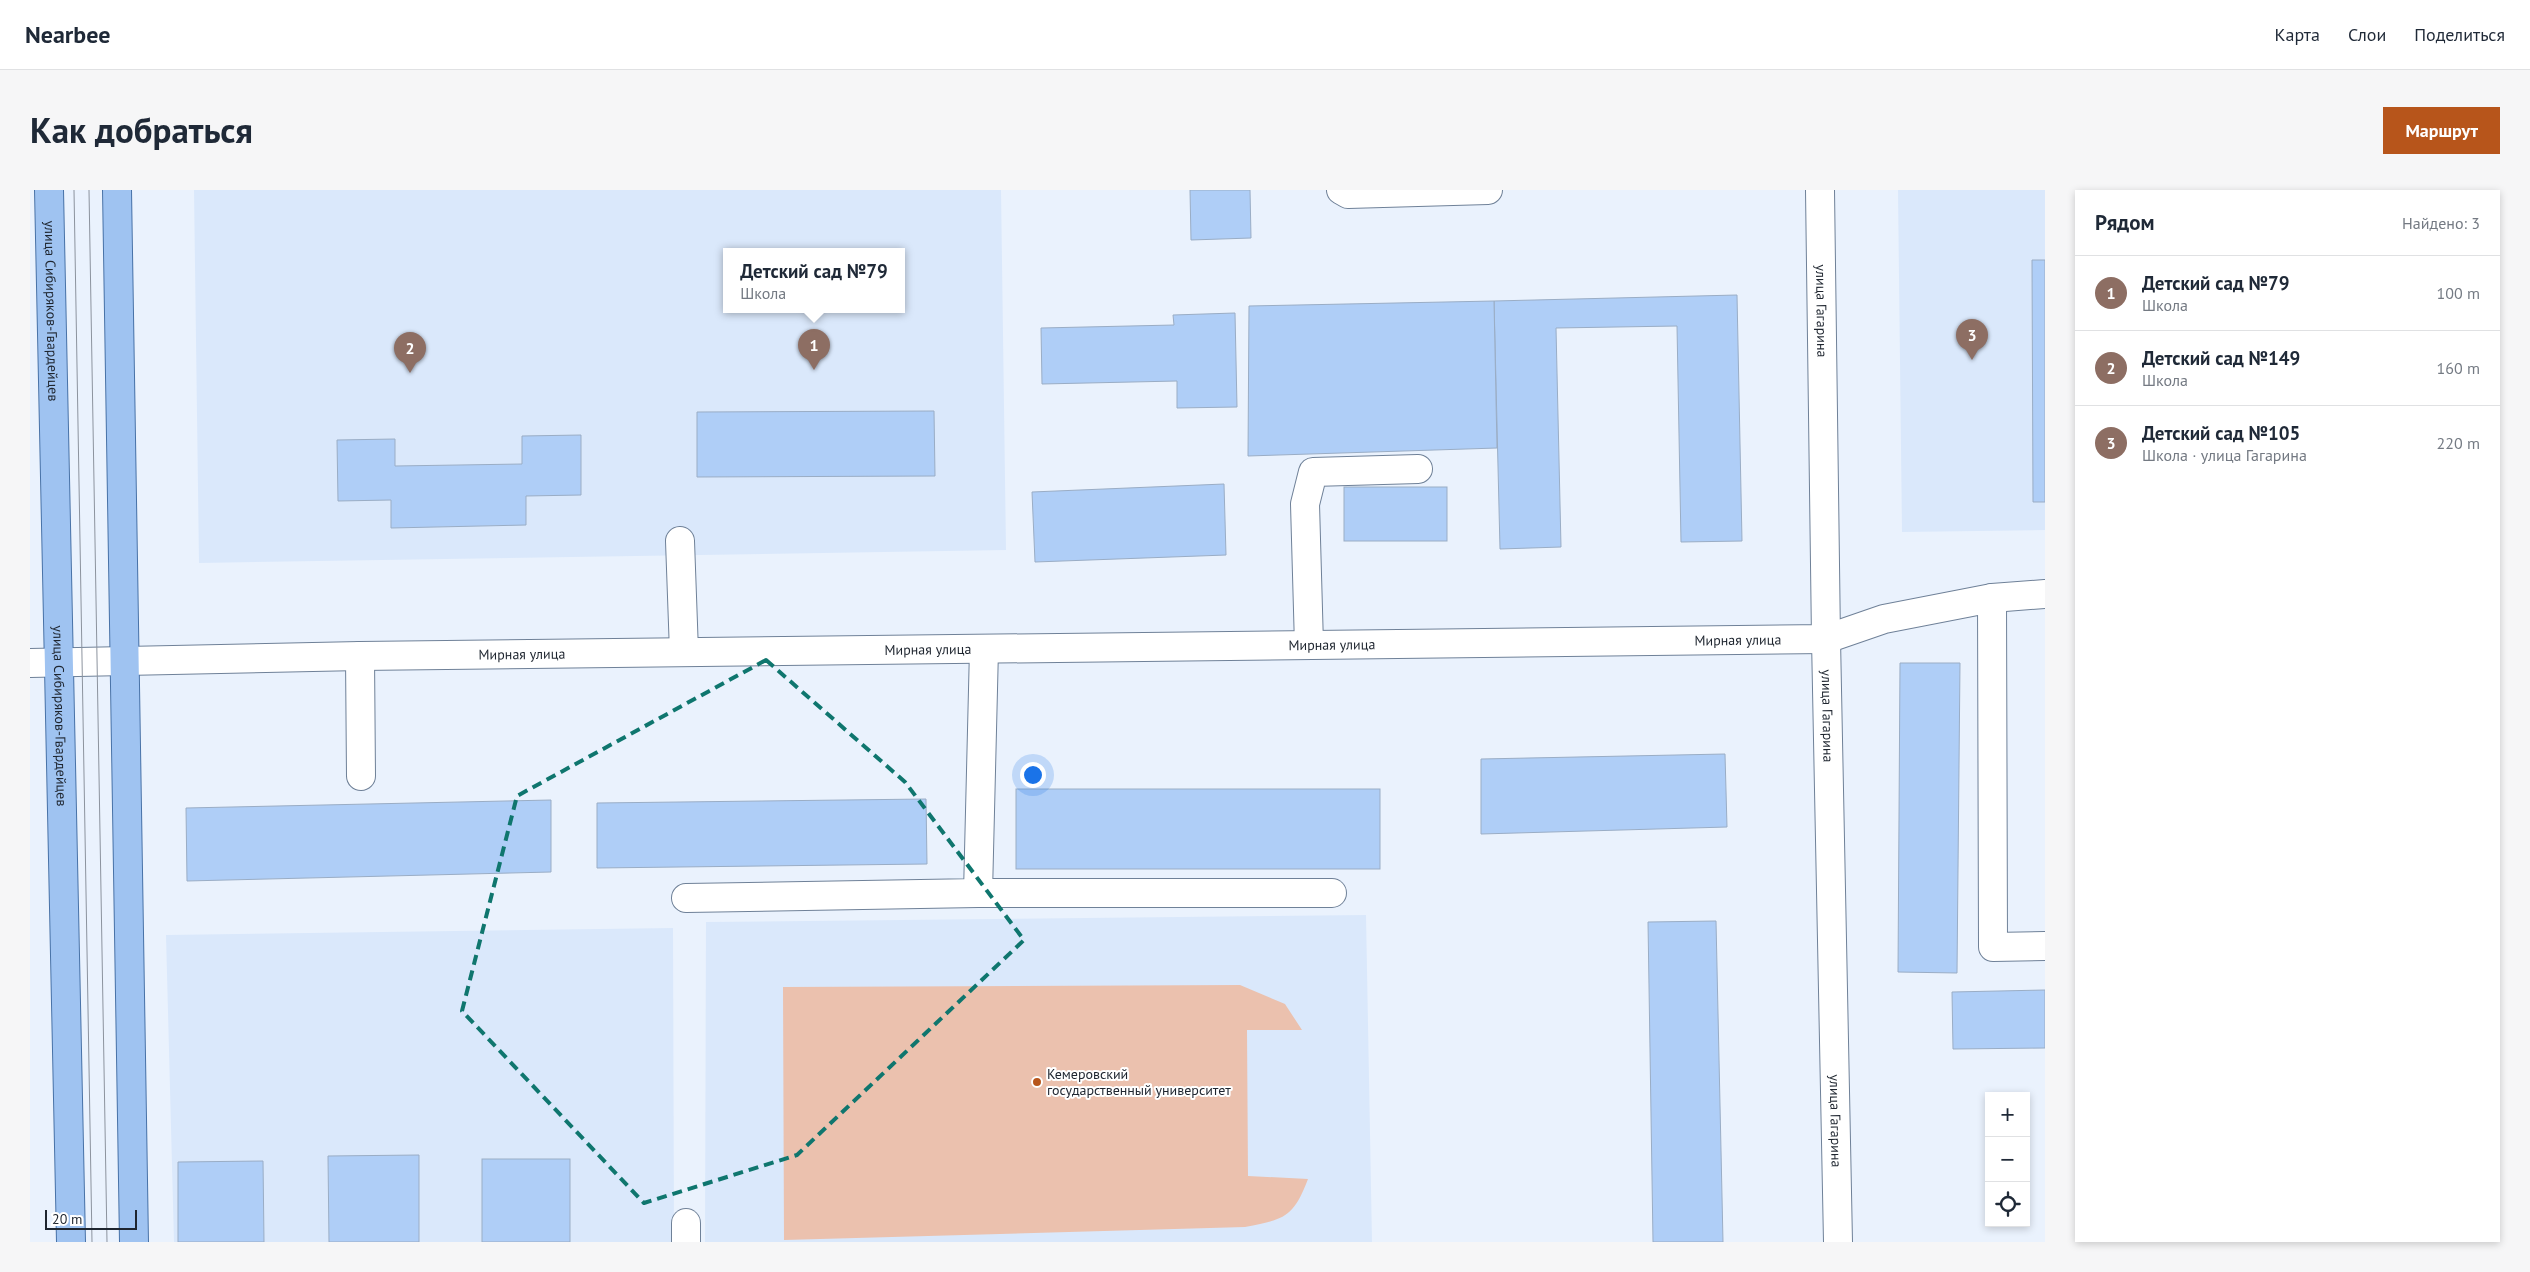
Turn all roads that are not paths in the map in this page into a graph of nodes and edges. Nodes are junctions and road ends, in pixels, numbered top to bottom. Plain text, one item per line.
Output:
1 (48, 190) edge
2 (117, 190) edge
3 (1341, 190) edge
4 (1488, 190) edge
5 (1820, 190) edge
6 (1418, 468) dead end
7 (680, 541) dead end
8 (2045, 594) edge
9 (1992, 598) junction
10 (1826, 639) junction
11 (1308, 645) junction
12 (984, 649) junction
13 (684, 652) junction
14 (360, 656) junction
15 (124, 661) junction
16 (59, 662) junction
17 (30, 663) edge
18 (361, 776) dead end
19 (978, 893) junction
20 (1332, 893) dead end
21 (686, 898) dead end
22 (2045, 946) edge
23 (71, 1242) edge
24 (134, 1242) edge
25 (1838, 1242) edge

1 - 16 main road, улица Сибиряков-Гвардейцев
2 - 15 main road
3 - 4 street
5 - 10 street, улица Гагарина
6 - 11 street
7 - 13 street
8 - 9 street, Мирная улица
9 - 10 street, Мирная улица
9 - 22 street
10 - 11 street, Мирная улица
10 - 25 street, улица Гагарина
11 - 12 street, Мирная улица
12 - 13 street, Мирная улица
12 - 19 street
13 - 14 street, Мирная улица
14 - 15 street, Мирная улица
14 - 18 street
15 - 16 street, Мирная улица
15 - 24 main road
16 - 17 street, Мирная улица
16 - 23 main road, улица Сибиряков-Гвардейцев
19 - 20 street
19 - 21 street

